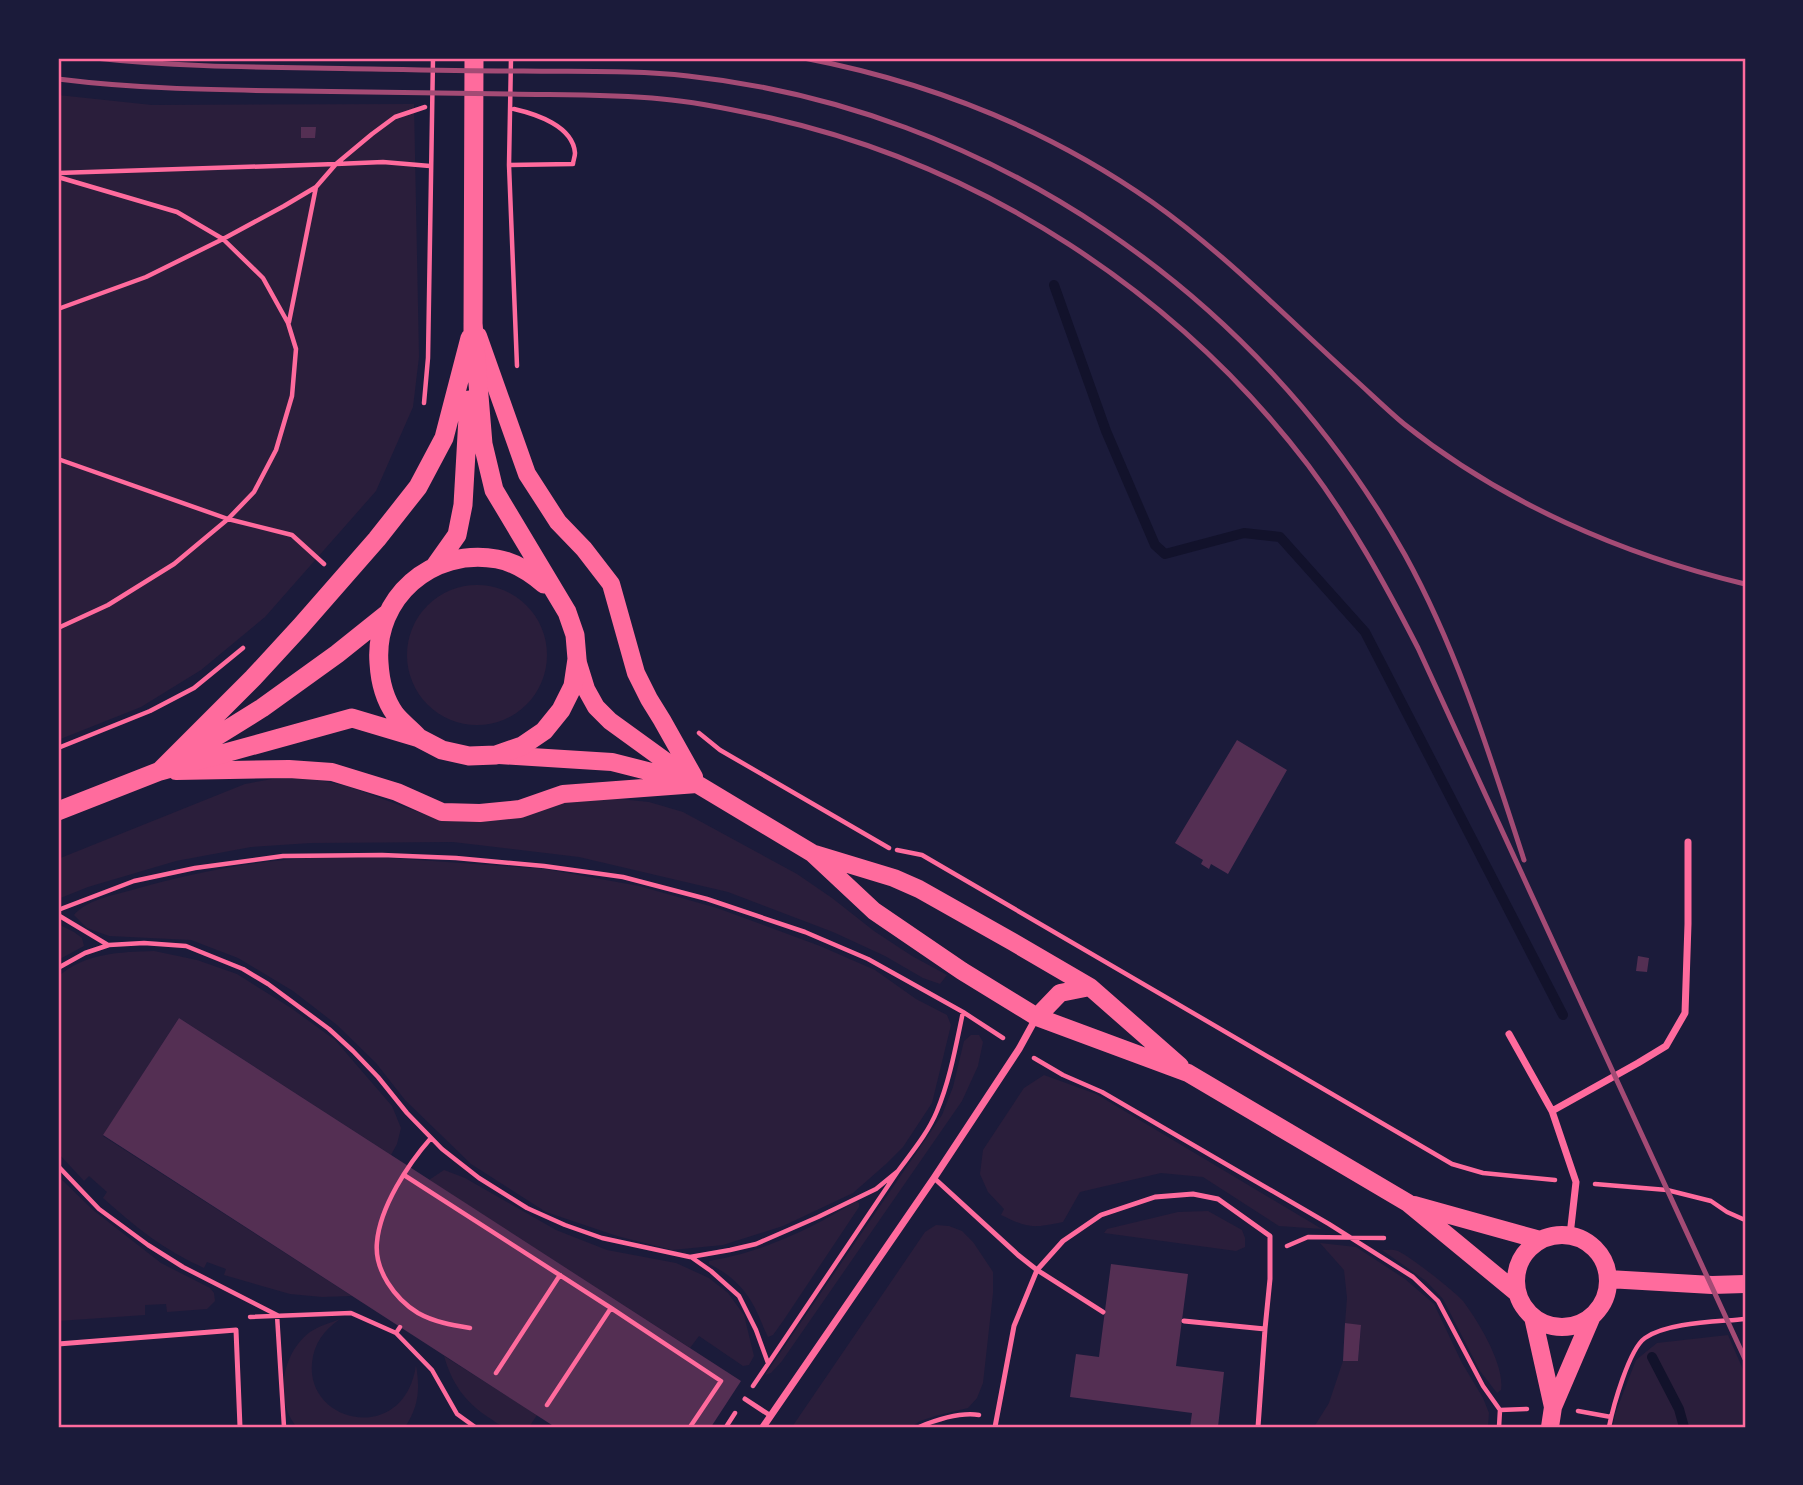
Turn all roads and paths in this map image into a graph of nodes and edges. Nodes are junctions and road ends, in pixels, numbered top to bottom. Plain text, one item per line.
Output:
1 (433, 58) edge
2 (474, 58) edge
3 (511, 58) edge
4 (425, 107) dead end
5 (514, 109) dead end
6 (337, 164) junction
7 (509, 165) junction
8 (430, 166) junction
9 (58, 175) edge
10 (316, 187) junction
11 (223, 239) junction
12 (58, 309) edge
13 (288, 323) junction
14 (474, 323) junction
15 (518, 374) dead end
16 (423, 411) dead end
17 (58, 459) edge
18 (228, 519) junction
19 (435, 566) junction
20 (315, 573) dead end
21 (553, 592) junction
22 (387, 614) junction
23 (58, 628) edge
24 (252, 640) dead end
25 (577, 659) junction
26 (693, 728) dead end
27 (419, 738) junction
28 (58, 748) edge
29 (496, 755) junction
30 (160, 771) junction
31 (697, 784) junction
32 (58, 811) edge
33 (1688, 842) dead end
34 (812, 853) junction
35 (58, 909) edge
36 (58, 915) edge
37 (109, 945) junction
38 (58, 968) edge
39 (1090, 987) junction
40 (963, 1012) junction
41 (1037, 1017) junction
42 (1509, 1034) dead end
43 (1019, 1049) junction
44 (1188, 1073) junction
45 (1552, 1111) junction
46 (431, 1138) junction
47 (58, 1166) edge
48 (898, 1171) junction
49 (404, 1175) junction
50 (934, 1178) junction
51 (1576, 1182) junction
52 (1408, 1203) junction
53 (1745, 1220) edge
54 (1570, 1235) junction
55 (1350, 1238) junction
56 (1384, 1238) dead end
57 (1540, 1240) junction
58 (1270, 1254) junction
59 (690, 1257) junction
60 (1038, 1270) junction
61 (560, 1275) junction
62 (1608, 1279) junction
63 (1745, 1284) edge
64 (1516, 1292) junction
65 (611, 1308) junction
66 (1103, 1312) dead end
67 (277, 1315) junction
68 (1592, 1316) junction
69 (250, 1317) dead end
70 (1533, 1317) junction
71 (1745, 1319) edge
72 (1184, 1321) dead end
73 (400, 1327) dead end
74 (470, 1328) dead end
75 (1265, 1329) junction
76 (396, 1333) junction
77 (58, 1344) edge
78 (768, 1363) junction
79 (496, 1373) dead end
80 (744, 1399) junction
81 (547, 1405) dead end
82 (1553, 1407) junction
83 (771, 1416) junction
84 (997, 1418) junction
85 (240, 1427) edge
86 (285, 1427) edge
87 (475, 1427) edge
88 (690, 1427) edge
89 (726, 1427) edge
90 (763, 1427) edge
91 (919, 1427) edge
92 (995, 1427) edge
93 (1258, 1427) edge
94 (1499, 1427) edge
95 (1550, 1427) edge
96 (1609, 1427) edge

1 - 8 path
2 - 14 highway
3 - 7 path
4 - 6 path
5 - 7 path
6 - 8 path
6 - 9 path
6 - 10 path
7 - 15 path
8 - 16 path
9 - 11 path
10 - 11 path
10 - 13 path
11 - 12 path
11 - 13 path
13 - 18 path
14 - 19 highway
14 - 21 highway
14 - 30 highway
14 - 31 main road
17 - 18 path
18 - 20 path
18 - 23 path
19 - 21 highway
19 - 22 highway
21 - 25 highway
22 - 27 highway
22 - 30 highway
24 - 28 path
25 - 29 highway
25 - 31 main road
26 - 51 path
27 - 29 highway
27 - 30 highway
29 - 31 main road
30 - 31 main road
30 - 32 highway
31 - 34 main road
33 - 45 street
34 - 39 main road
34 - 41 main road
35 - 40 path
36 - 37 path
37 - 38 path
37 - 46 path
39 - 41 main road
39 - 44 main road
40 - 43 path
40 - 48 path
41 - 43 street
41 - 44 main road
42 - 45 street
43 - 50 street
43 - 55 path
44 - 52 main road
45 - 51 street
46 - 49 path
46 - 59 path
47 - 67 path
48 - 59 path
48 - 78 path
49 - 61 path
49 - 74 path
50 - 60 lane
50 - 83 street
51 - 53 path
51 - 54 street
52 - 57 main road
52 - 64 main road
54 - 57 main road
54 - 62 main road
55 - 56 path
55 - 58 path
55 - 94 path
57 - 64 main road
58 - 60 lane
58 - 75 lane
59 - 78 path
60 - 66 lane
60 - 84 lane
61 - 65 path
61 - 79 path
62 - 63 main road
62 - 68 main road
64 - 70 main road
65 - 81 path
65 - 88 path
67 - 69 path
67 - 76 path
67 - 86 path
68 - 70 main road
68 - 82 main road
70 - 82 main road
71 - 96 path
72 - 75 lane
73 - 76 path
75 - 93 lane
76 - 87 path
77 - 85 lane
78 - 80 path
80 - 83 lane
80 - 89 path
82 - 95 main road
83 - 90 street
84 - 91 path
84 - 92 lane

